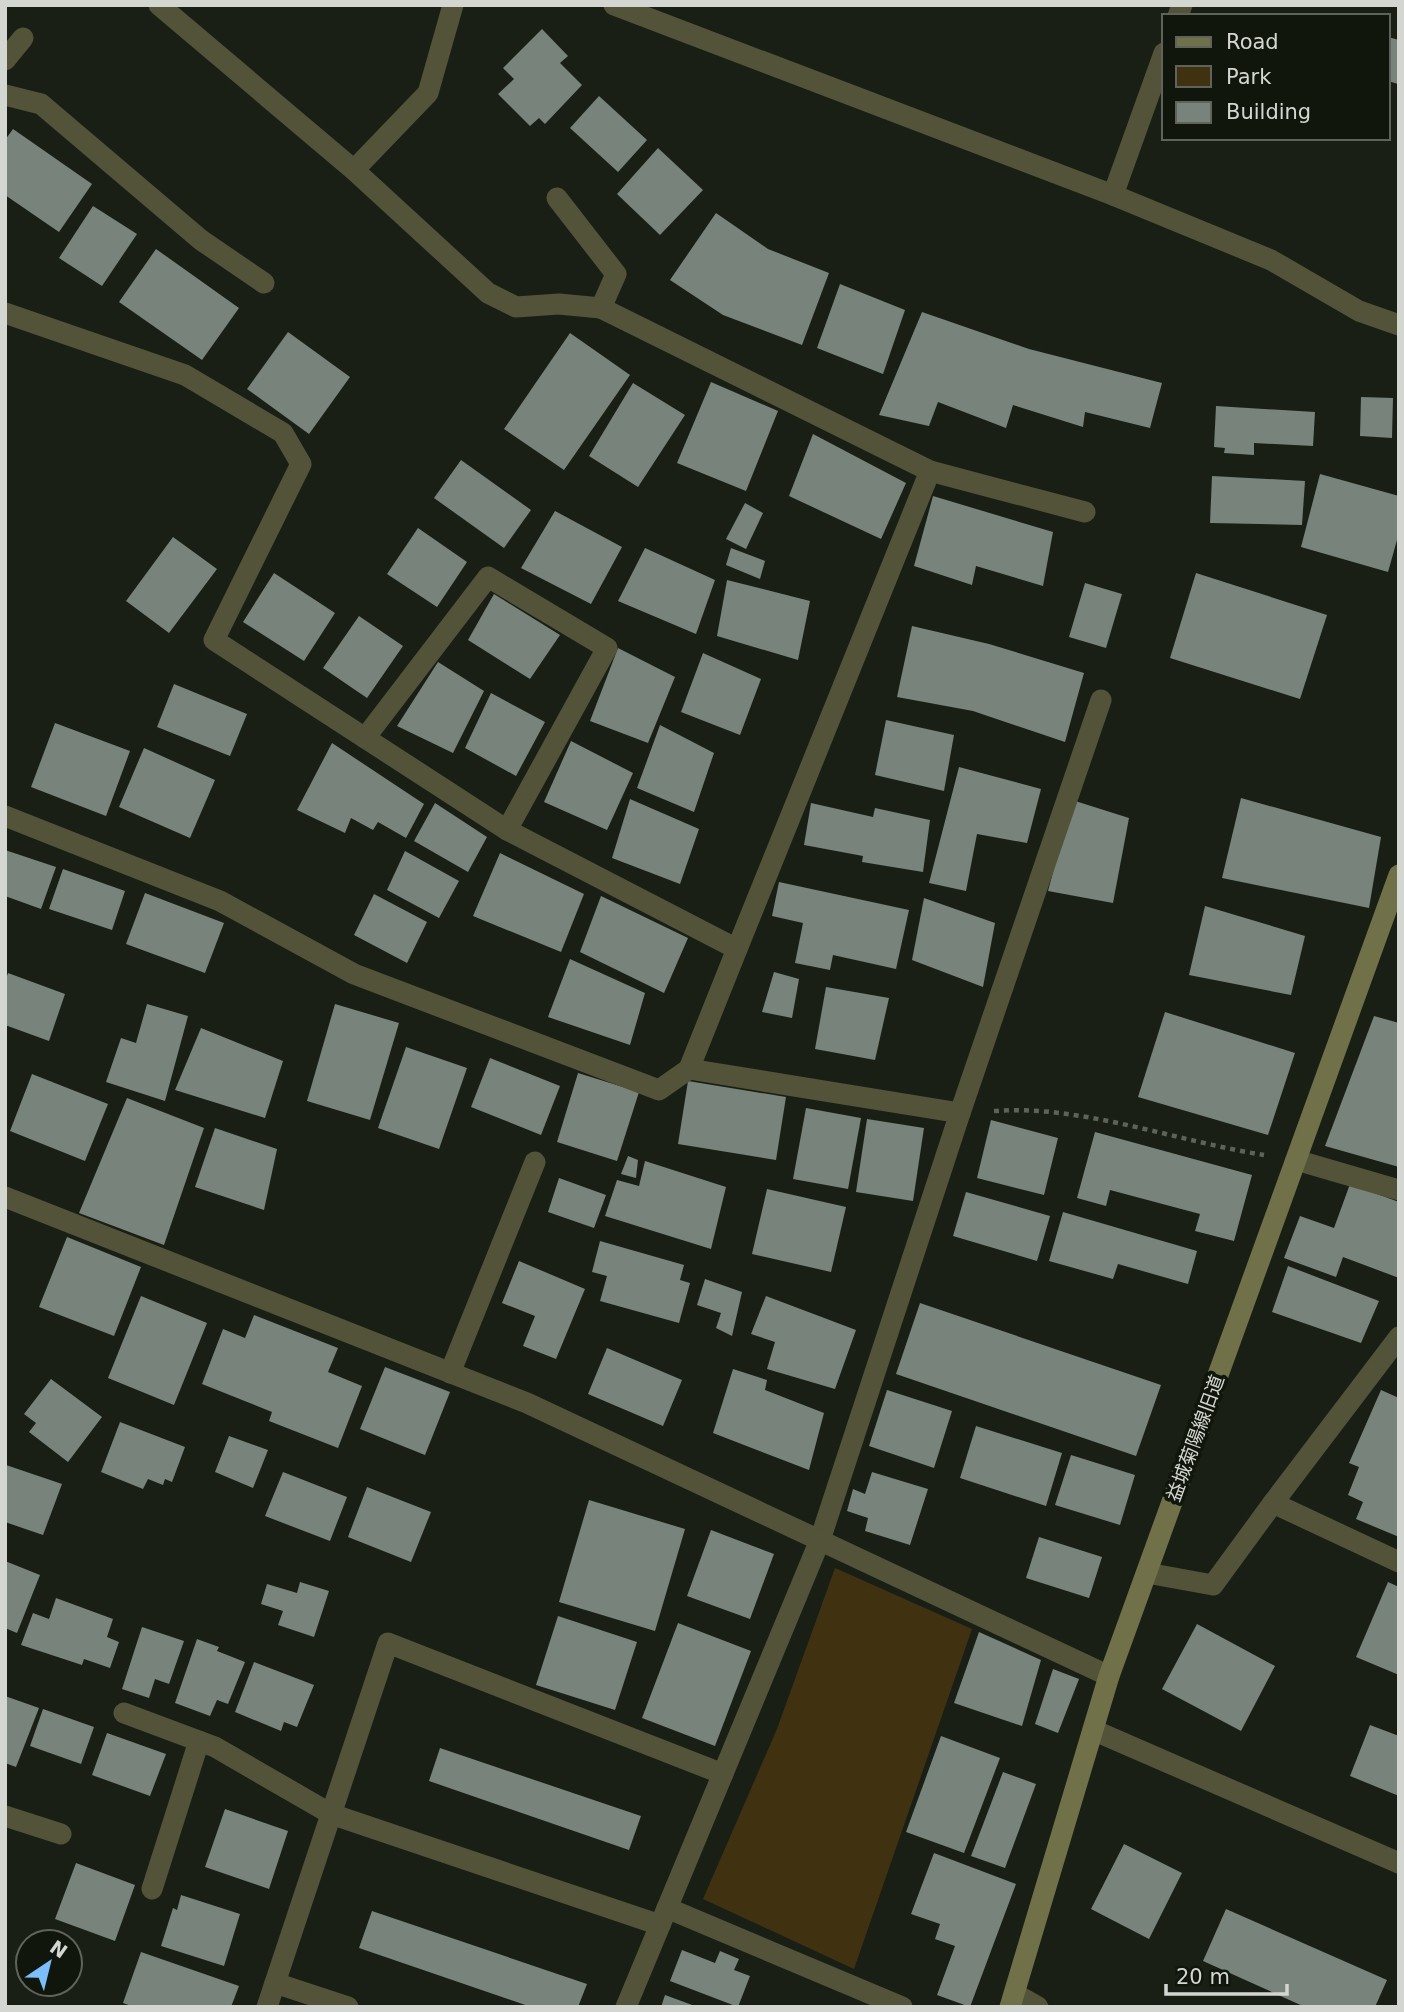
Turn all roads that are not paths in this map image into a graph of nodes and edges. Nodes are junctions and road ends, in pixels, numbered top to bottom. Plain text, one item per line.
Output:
1 (159, 5) edge
2 (453, 5) edge
3 (614, 5) edge
4 (23, 38) dead end
5 (1162, 59) edge
6 (5, 61) edge
7 (5, 95) edge
8 (354, 170) junction
9 (1113, 195) junction
10 (557, 198) dead end
11 (264, 283) dead end
12 (601, 308) junction
13 (5, 313) edge
14 (1399, 325) edge
15 (930, 471) junction
16 (1085, 512) dead end
17 (1101, 700) dead end
18 (365, 738) junction
19 (5, 816) edge
20 (508, 830) junction
21 (1399, 875) edge
22 (737, 949) junction
23 (689, 1069) junction
24 (960, 1113) junction
25 (1296, 1160) junction
26 (536, 1162) dead end
27 (1399, 1190) edge
28 (5, 1197) edge
29 (1399, 1337) edge
30 (450, 1373) junction
31 (1273, 1503) junction
32 (820, 1540) junction
33 (1399, 1562) edge
34 (1147, 1573) junction
35 (1109, 1676) junction
36 (124, 1713) dead end
37 (1093, 1730) junction
38 (199, 1741) junction
39 (723, 1774) junction
40 (331, 1814) junction
41 (5, 1816) edge
42 (61, 1834) dead end
43 (1399, 1863) edge
44 (152, 1889) dead end
45 (663, 1916) junction
46 (275, 1983) junction
47 (1012, 2000) edge
48 (267, 2007) edge
49 (348, 2007) edge
50 (626, 2007) edge
51 (902, 2007) edge
52 (1038, 2007) edge

1 - 8 street
2 - 8 street
3 - 9 street
4 - 6 street
5 - 9 street
7 - 11 street
8 - 12 street
9 - 14 street
10 - 12 street
12 - 15 street
13 - 18 street
15 - 16 street
15 - 22 street
17 - 24 street
18 - 20 street
18 - 20 street
19 - 23 street
20 - 22 street
21 - 25 street, 益城菊陽線旧道
22 - 23 street
23 - 24 street
24 - 32 street
25 - 27 street
25 - 34 street, 益城菊陽線旧道
26 - 30 street
28 - 30 street
29 - 31 street
30 - 32 street
31 - 33 street
31 - 34 street
32 - 35 street
32 - 39 street
34 - 35 street, 益城菊陽線旧道
35 - 37 street, 益城菊陽線旧道
36 - 38 street
37 - 43 street
37 - 47 street, 益城菊陽線旧道
38 - 40 street
38 - 44 street
39 - 40 street
39 - 45 street
40 - 45 street
40 - 46 street
41 - 42 street
45 - 50 street
45 - 51 street
46 - 48 street
46 - 49 street
47 - 52 street

